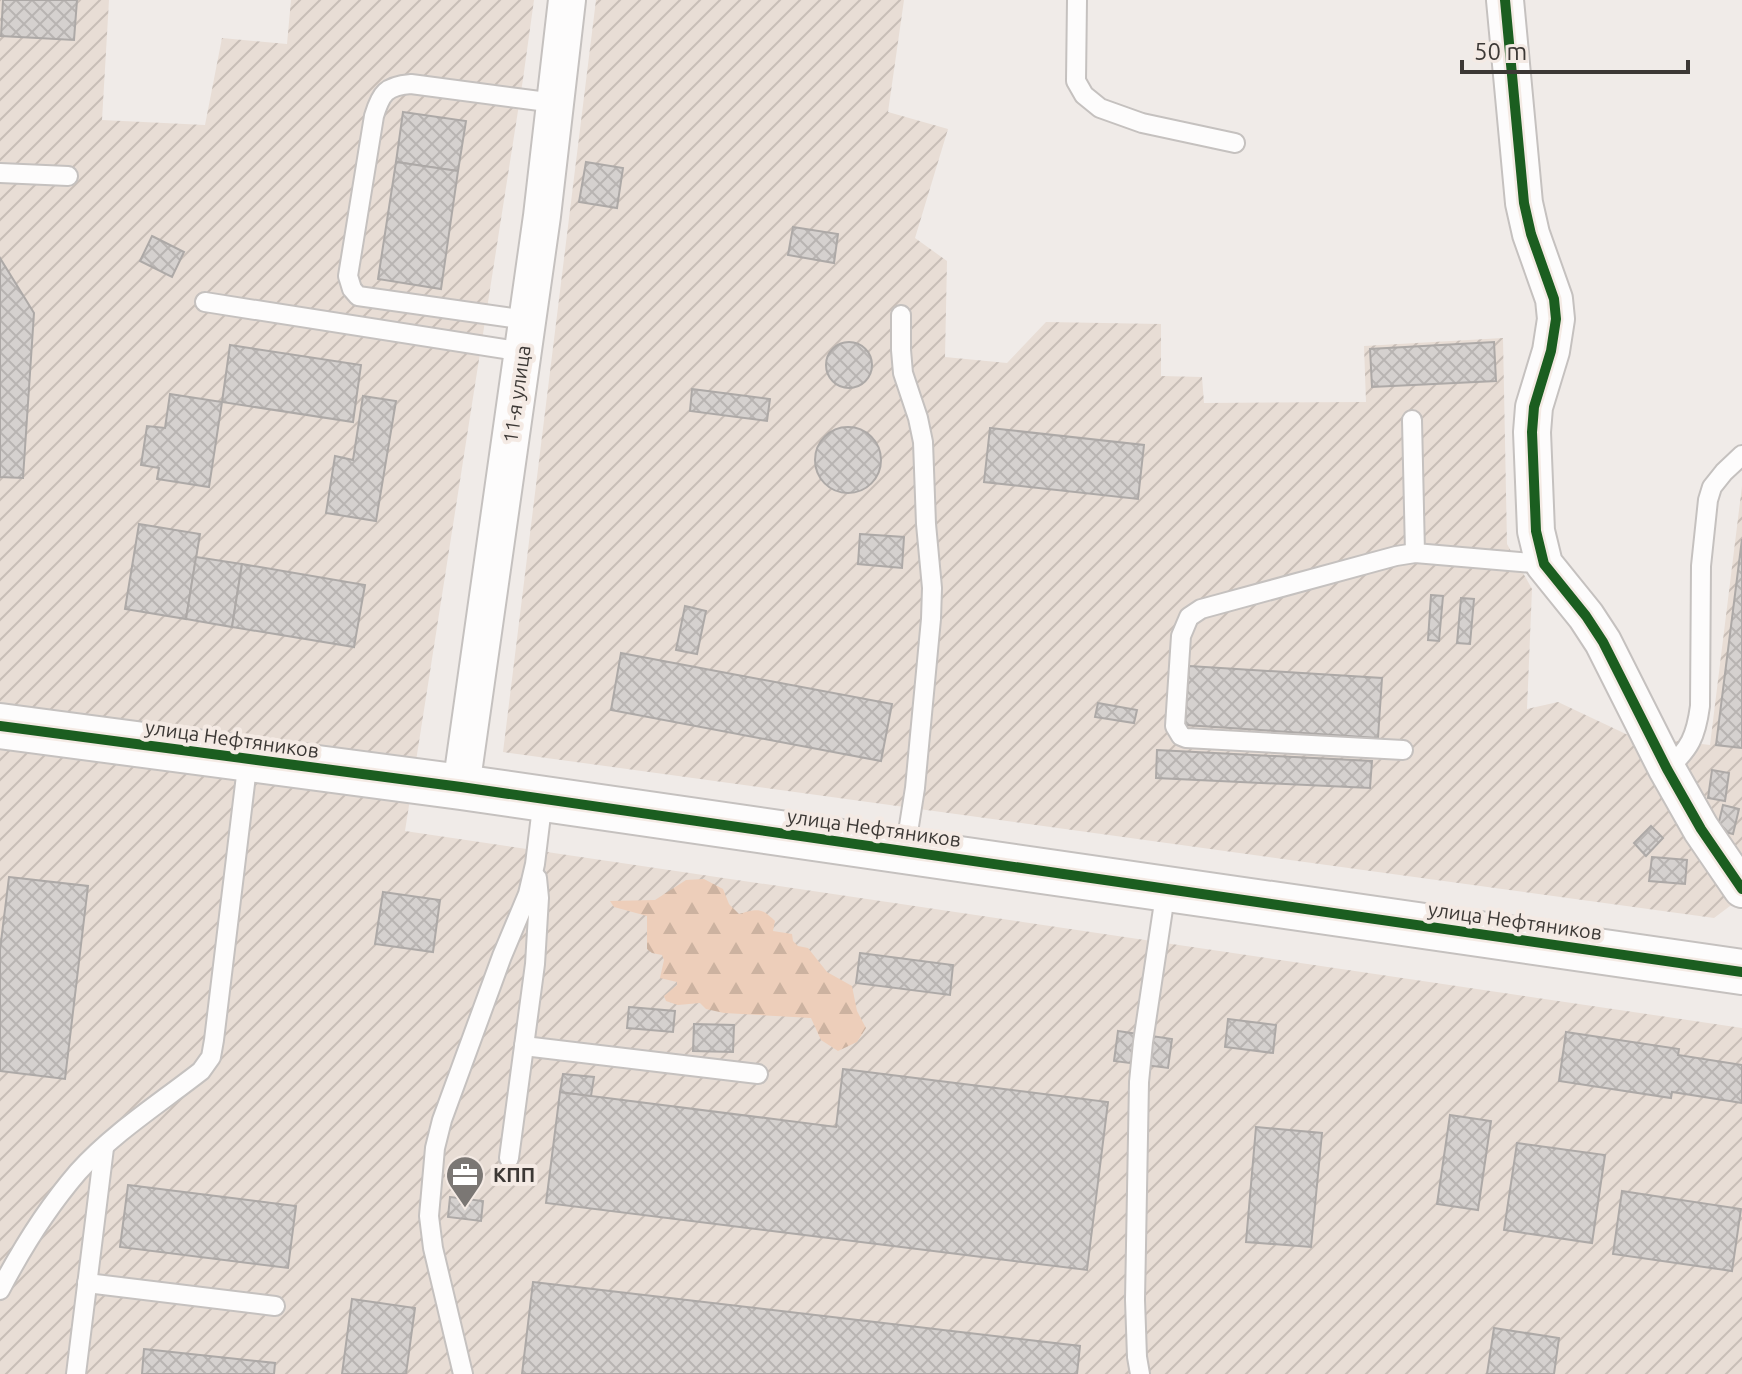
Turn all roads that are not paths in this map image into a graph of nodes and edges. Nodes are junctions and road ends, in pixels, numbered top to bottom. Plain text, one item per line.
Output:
1 (567, 0) edge
2 (1077, 0) edge
3 (1505, 0) edge
4 (555, 103) junction
5 (1235, 143) dead end
6 (0, 173) edge
7 (68, 176) dead end
8 (205, 302) dead end
9 (901, 315) dead end
10 (525, 336) junction
11 (1412, 420) dead end
12 (1742, 455) edge
13 (1415, 553) junction
14 (1544, 564) junction
15 (0, 726) edge
16 (1403, 750) dead end
17 (248, 759) junction
18 (1667, 769) junction
19 (461, 787) junction
20 (543, 799) junction
21 (905, 851) junction
22 (535, 864) junction
23 (1166, 889) junction
24 (1742, 889) edge
25 (1742, 972) edge
26 (524, 1046) junction
27 (758, 1074) dead end
28 (104, 1148) junction
29 (509, 1158) dead end
30 (87, 1283) junction
31 (0, 1290) edge
32 (275, 1306) dead end
33 (76, 1374) edge
34 (463, 1374) edge
35 (1140, 1374) edge

1 - 4 street, 11-я улица
2 - 5 lane
3 - 14 street
4 - 10 street, 11-я улица
4 - 10 lane
6 - 7 lane
8 - 10 lane
9 - 21 lane
10 - 19 street, 11-я улица
11 - 13 lane
12 - 18 lane
13 - 14 lane
13 - 16 lane
14 - 18 street
15 - 17 street, улица Нефтяников
17 - 19 street, улица Нефтяников
17 - 28 lane
18 - 24 street
19 - 20 street, улица Нефтяников
20 - 21 street, улица Нефтяников
20 - 22 lane
21 - 23 street, улица Нефтяников
22 - 26 lane
22 - 34 lane
23 - 25 street, улица Нефтяников
23 - 35 lane
26 - 27 lane
26 - 29 lane
28 - 30 lane
28 - 31 lane
30 - 32 lane
30 - 33 lane

